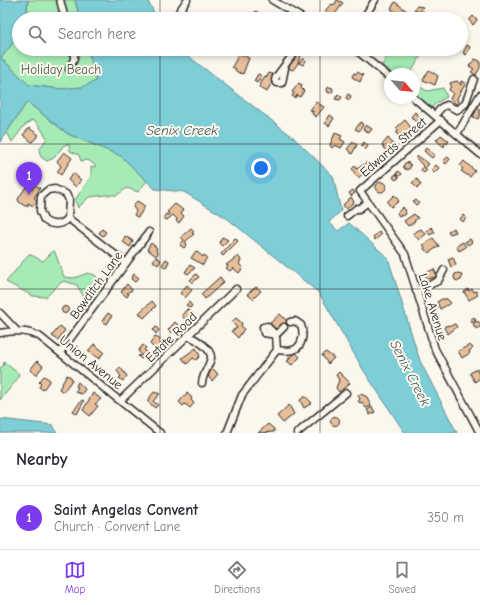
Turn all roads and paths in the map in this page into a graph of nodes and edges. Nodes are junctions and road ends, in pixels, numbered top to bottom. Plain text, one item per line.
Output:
1 (60, 0) edge
2 (187, 0) edge
3 (272, 0) edge
4 (375, 0) edge
5 (63, 12) edge
6 (179, 12) edge
7 (292, 12) edge
8 (367, 12) edge
9 (74, 56) edge
10 (292, 56) edge
11 (363, 56) edge
12 (285, 68) dead end
13 (69, 70) dead end
14 (384, 73) edge
15 (474, 79) dead end
16 (480, 95) edge
17 (420, 103) edge
18 (435, 115) junction
19 (441, 120) junction
20 (456, 134) junction
21 (480, 154) edge
22 (360, 191) joint
23 (367, 200) junction
24 (348, 216) dead end
25 (68, 218) junction
26 (149, 232) dead end
27 (126, 263) junction
28 (444, 270) dead end
29 (236, 289) dead end
30 (416, 291) junction
31 (2, 316) edge
32 (290, 322) dead end
33 (284, 327) dead end
34 (16, 330) junction
35 (8, 331) junction
36 (194, 331) junction
37 (0, 333) edge
38 (189, 336) junction
39 (200, 343) junction
40 (276, 350) junction
41 (60, 351) junction
42 (202, 383) dead end
43 (346, 393) dead end
44 (121, 400) junction
45 (160, 433) edge
46 (227, 433) edge
47 (297, 433) edge
48 (480, 433) edge

1 - 5 street
2 - 6 street
3 - 7 street
4 - 8 street
9 - 13 street
10 - 12 street
11 - 14 street
15 - 18 street
16 - 20 street
17 - 18 street
18 - 19 street
19 - 20 street
19 - 22 street, Edwards Street
20 - 21 street
22 - 23 street, Lake Avenue
23 - 24 street
23 - 30 street, Lake Avenue
25 - 25 street
25 - 27 street
26 - 27 street, Bowditch Lane
27 - 41 street, Bowditch Lane
28 - 30 street
29 - 36 street, Estate Road
30 - 48 street, Lake Avenue
31 - 34 street
31 - 35 street
32 - 40 street
33 - 40 street
34 - 35 street, Union Avenue
34 - 41 street, Union Avenue
35 - 37 street, Union Avenue
36 - 38 street, Estate Road
36 - 39 street
38 - 39 street
38 - 44 street, Estate Road
39 - 42 street
40 - 46 street
41 - 44 street, Union Avenue
43 - 47 street
44 - 45 street, Union Avenue

